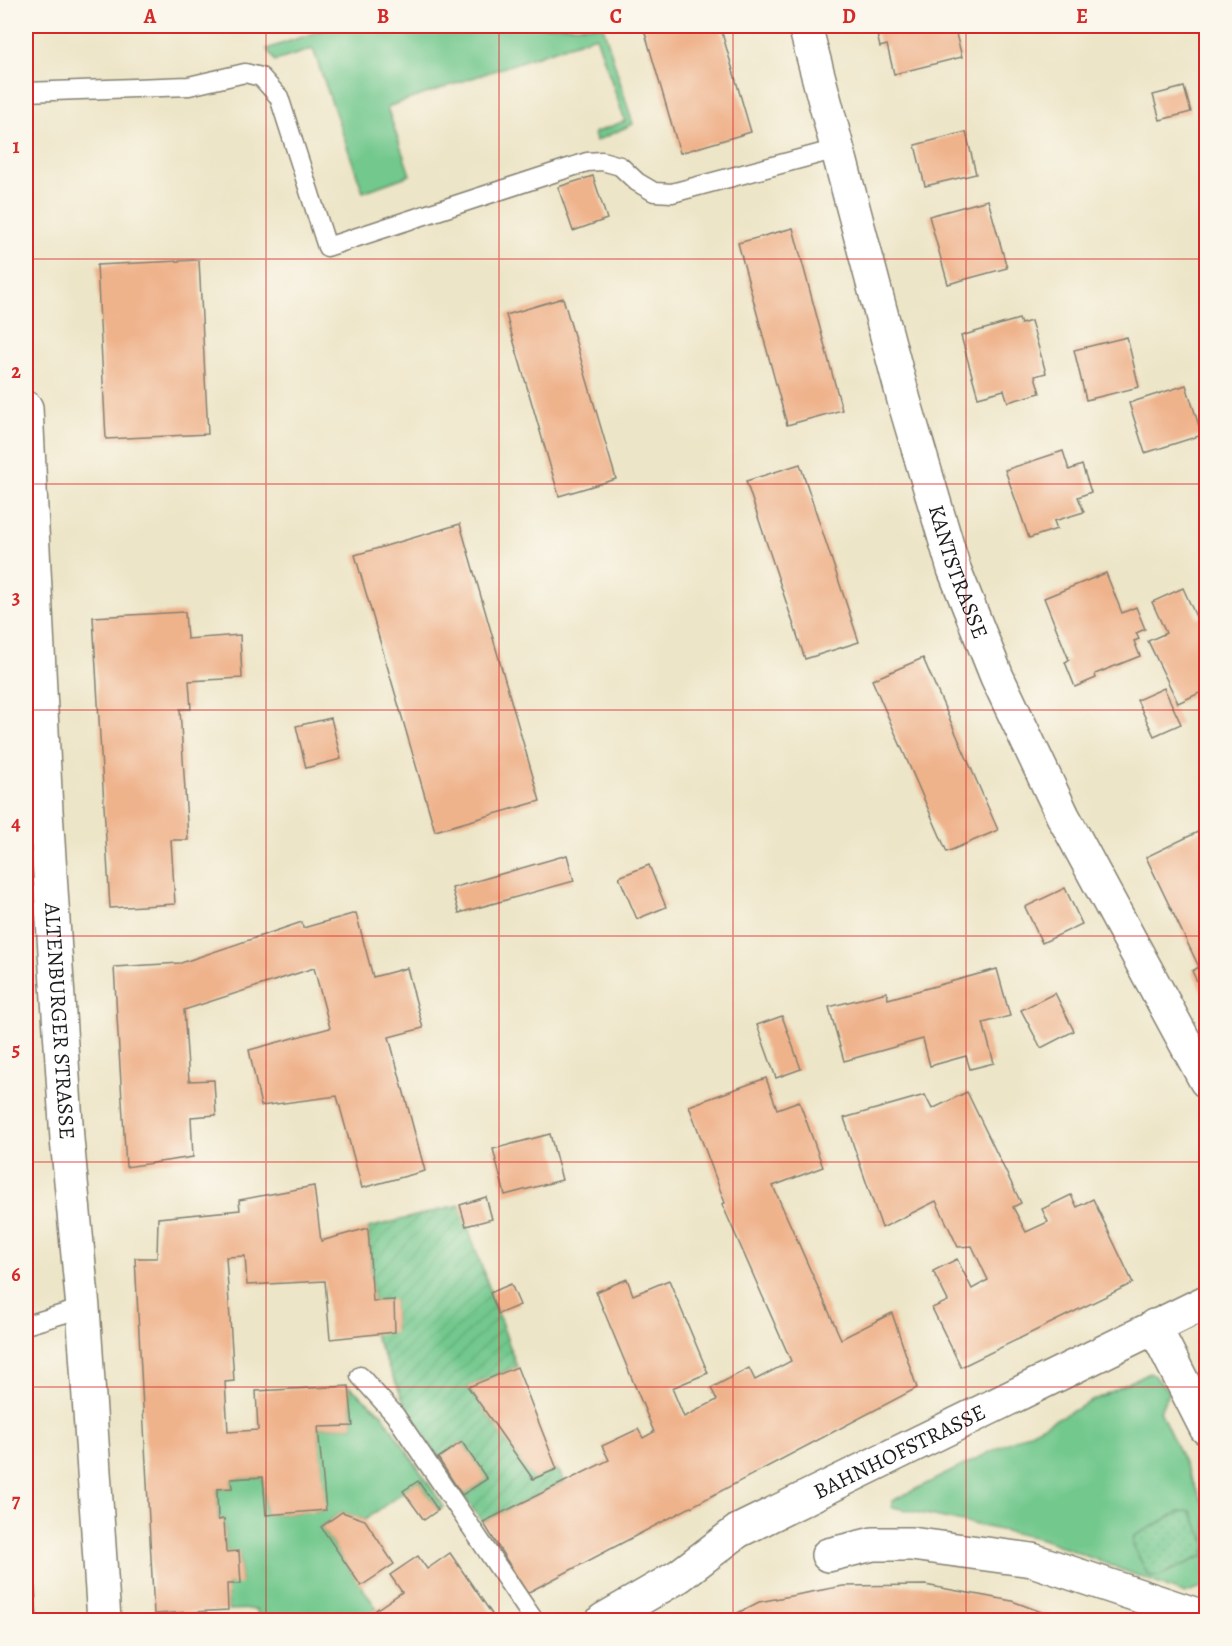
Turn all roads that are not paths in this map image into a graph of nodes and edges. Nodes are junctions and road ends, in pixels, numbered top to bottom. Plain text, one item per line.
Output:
1 (805, 26) edge
2 (26, 92) edge
3 (837, 149) junction
4 (26, 408) edge
5 (1206, 1081) edge
6 (1206, 1302) edge
7 (83, 1308) junction
8 (26, 1325) edge
9 (1154, 1326) junction
10 (360, 1376) dead end
11 (1206, 1428) edge
12 (828, 1555) dead end
13 (1206, 1618) edge
14 (104, 1620) edge
15 (534, 1620) edge
16 (603, 1620) edge

1 - 3 street, KANTSTRASSE
2 - 3 lane
3 - 5 street, KANTSTRASSE
4 - 7 street, ALTENBURGER STRASSE
6 - 9 street, BAHNHOFSTRASSE
7 - 8 lane
7 - 14 street, ALTENBURGER STRASSE
9 - 11 street
9 - 16 street, BAHNHOFSTRASSE
10 - 15 lane
12 - 13 street

